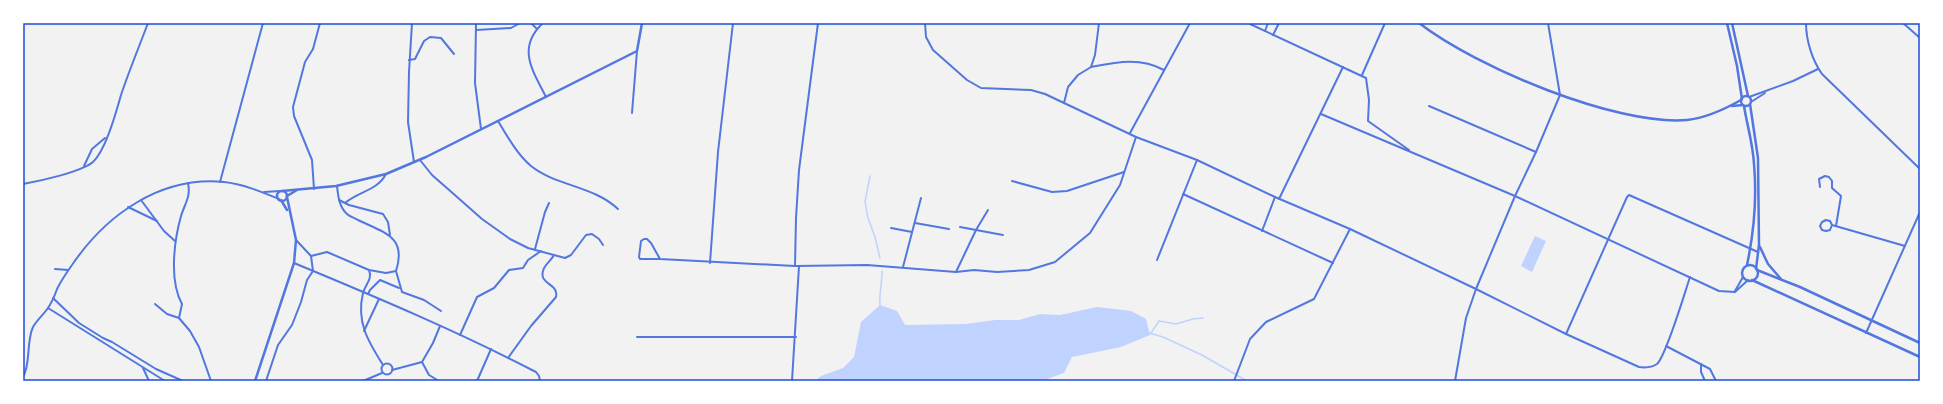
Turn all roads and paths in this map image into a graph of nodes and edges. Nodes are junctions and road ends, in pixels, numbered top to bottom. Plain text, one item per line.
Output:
1 (148, 23) edge
2 (264, 23) edge
3 (320, 23) edge
4 (412, 23) edge
5 (476, 23) edge
6 (520, 23) edge
7 (531, 23) edge
8 (543, 23) edge
9 (642, 23) edge
10 (733, 23) edge
11 (818, 23) edge
12 (925, 23) edge
13 (1099, 23) edge
14 (1190, 23) edge
15 (1268, 23) edge
16 (1279, 23) edge
17 (1385, 23) edge
18 (1419, 23) edge
19 (1548, 23) edge
20 (1727, 23) edge
21 (1732, 23) edge
22 (1806, 23) edge
23 (1903, 23) edge
24 (1250, 24) dead end
25 (537, 29) junction
26 (476, 30) junction
27 (1265, 31) junction
28 (1273, 35) junction
29 (1920, 38) edge
30 (637, 51) junction
31 (454, 54) dead end
32 (409, 60) junction
33 (1091, 67) junction
34 (1343, 67) junction
35 (1818, 68) junction
36 (1164, 70) junction
37 (1362, 75) junction
38 (1767, 92) junction
39 (1560, 95) junction
40 (546, 97) junction
41 (1749, 97) junction
42 (1742, 100) junction
43 (1064, 103) junction
44 (1751, 103) junction
45 (1744, 105) junction
46 (1429, 106) dead end
47 (1732, 106) junction
48 (632, 113) dead end
49 (1321, 114) junction
50 (498, 121) junction
51 (482, 129) junction
52 (1130, 133) junction
53 (1136, 137) junction
54 (106, 138) junction
55 (1413, 152) junction
56 (1536, 152) junction
57 (420, 160) junction
58 (1197, 160) junction
59 (414, 162) junction
60 (84, 166) junction
61 (1920, 169) edge
62 (1124, 172) junction
63 (386, 174) junction
64 (1012, 181) dead end
65 (220, 182) junction
66 (188, 183) junction
67 (23, 184) edge
68 (336, 186) junction
69 (1820, 187) dead end
70 (314, 189) junction
71 (300, 190) junction
72 (281, 191) junction
73 (263, 192) junction
74 (1183, 194) junction
75 (1515, 196) junction
76 (287, 197) junction
77 (1275, 197) junction
78 (921, 198) dead end
79 (338, 199) junction
80 (1279, 199) junction
81 (141, 200) junction
82 (280, 200) junction
83 (345, 203) junction
84 (549, 203) dead end
85 (127, 207) junction
86 (618, 210) dead end
87 (988, 210) dead end
88 (1920, 212) edge
89 (289, 213) junction
90 (157, 221) junction
91 (915, 223) junction
92 (1832, 226) junction
93 (1836, 226) junction
94 (960, 227) dead end
95 (891, 228) dead end
96 (949, 229) dead end
97 (1350, 229) junction
98 (976, 230) junction
99 (1262, 231) junction
100 (912, 232) junction
101 (390, 235) junction
102 (1003, 235) dead end
103 (296, 240) junction
104 (1608, 240) junction
105 (175, 241) junction
106 (604, 245) dead end
107 (1759, 245) junction
108 (1905, 246) junction
109 (1751, 248) junction
110 (535, 249) junction
111 (542, 250) junction
112 (1759, 252) junction
113 (310, 256) junction
114 (554, 256) junction
115 (660, 259) junction
116 (1157, 260) dead end
117 (294, 263) junction
118 (710, 263) junction
119 (1333, 263) junction
120 (1747, 265) junction
121 (796, 266) junction
122 (800, 266) junction
123 (903, 267) junction
124 (55, 269) dead end
125 (1757, 269) junction
126 (68, 270) junction
127 (369, 270) junction
128 (313, 271) junction
129 (396, 271) junction
130 (956, 272) junction
131 (1743, 276) junction
132 (1690, 277) junction
133 (1781, 279) junction
134 (1748, 280) junction
135 (1752, 280) junction
136 (401, 288) junction
137 (1476, 289) junction
138 (363, 292) junction
139 (1734, 292) junction
140 (368, 294) junction
141 (53, 298) junction
142 (379, 299) junction
143 (155, 304) dead end
144 (48, 308) junction
145 (441, 310) dead end
146 (179, 318) junction
147 (1873, 321) junction
148 (440, 326) junction
149 (364, 331) junction
150 (1866, 333) junction
151 (1566, 334) junction
152 (460, 335) junction
153 (796, 336) junction
154 (637, 337) dead end
155 (1920, 342) edge
156 (1666, 346) junction
157 (491, 349) junction
158 (1920, 357) edge
159 (508, 358) junction
160 (422, 362) junction
161 (1701, 364) junction
162 (384, 365) junction
163 (143, 367) junction
164 (392, 370) junction
165 (382, 373) junction
166 (23, 377) edge
167 (149, 381) edge
168 (165, 381) edge
169 (183, 381) edge
170 (211, 381) edge
171 (255, 381) edge
172 (266, 381) edge
173 (364, 381) edge
174 (439, 381) edge
175 (477, 381) edge
176 (540, 381) edge
177 (792, 381) edge
178 (1234, 381) edge
179 (1455, 381) edge
180 (1705, 381) edge
181 (1716, 381) edge

1 - 54 street
2 - 65 street
3 - 70 street
4 - 32 street
5 - 26 street
6 - 26 street
7 - 25 street
8 - 25 street
9 - 30 street
10 - 118 street
11 - 121 street
12 - 43 street
13 - 33 street
14 - 36 street
15 - 27 street
16 - 28 street
17 - 37 street
18 - 39 street
19 - 39 street
20 - 42 street
21 - 41 street
22 - 35 street
23 - 29 street
24 - 27 street
25 - 40 street
26 - 51 street
27 - 28 street
28 - 34 street
30 - 40 street
30 - 48 street
31 - 32 street
32 - 59 street
33 - 36 street
33 - 43 street
34 - 37 street
34 - 49 street
35 - 38 street
35 - 61 street
36 - 52 street
37 - 55 street
38 - 41 street
38 - 44 street
39 - 47 street
39 - 56 street
40 - 50 street
41 - 42 street
41 - 44 street
42 - 45 street
42 - 47 street
43 - 52 street
44 - 45 street
44 - 107 street
45 - 47 street
45 - 109 street
46 - 56 street
49 - 55 street
49 - 80 street
50 - 51 street
50 - 86 street
51 - 57 street
52 - 53 street
53 - 58 street
53 - 62 street
54 - 60 street
54 - 60 street
55 - 75 street
56 - 75 street
57 - 59 street
57 - 110 street
58 - 74 street
58 - 77 street
59 - 63 street
60 - 67 street
62 - 64 street
62 - 130 street
63 - 68 street
63 - 83 street
65 - 66 street
65 - 73 street
66 - 81 street
66 - 105 street
68 - 70 street
68 - 79 street
69 - 93 street
70 - 71 street
71 - 72 street
71 - 76 street
72 - 73 street
72 - 76 street
72 - 82 street
73 - 82 street
74 - 99 street
74 - 116 street
75 - 104 street
75 - 137 street
76 - 82 street
76 - 89 street
77 - 80 street
77 - 99 street
78 - 91 street
79 - 83 street
79 - 101 street
80 - 97 street
81 - 85 street
81 - 90 street
82 - 89 street
83 - 101 street
84 - 110 street
85 - 90 street
85 - 126 street
87 - 98 street
88 - 108 street
89 - 103 street
90 - 105 street
91 - 96 street
91 - 100 street
92 - 92 street
92 - 93 street
93 - 108 street
94 - 98 street
95 - 100 street
97 - 119 street
97 - 137 street
98 - 102 street
98 - 130 street
99 - 119 street
100 - 123 street
101 - 129 street
103 - 113 street
103 - 117 street
104 - 109 street
104 - 132 street
104 - 151 street
105 - 146 street
106 - 114 street
107 - 112 street
107 - 133 street
108 - 147 street
109 - 112 street
109 - 120 street
110 - 111 street
111 - 114 street
111 - 152 street
112 - 125 street
113 - 127 street
113 - 128 street
114 - 159 street
115 - 115 street
115 - 118 street
117 - 128 street
117 - 171 street
118 - 121 street
119 - 178 street
120 - 125 street
120 - 131 street
121 - 122 street
122 - 123 street
122 - 153 street
123 - 130 street
124 - 126 street
125 - 133 street
125 - 135 street
126 - 141 street
127 - 129 street
127 - 138 street
128 - 138 street
128 - 172 street
129 - 136 street
131 - 134 street
131 - 139 street
132 - 139 street
132 - 156 street
133 - 147 street
134 - 135 street
134 - 139 street
135 - 150 street
136 - 140 street
136 - 145 street
137 - 151 street
137 - 179 street
138 - 140 street
138 - 149 street
140 - 142 street
141 - 144 street
141 - 169 street
142 - 148 street
142 - 149 street
143 - 146 street
144 - 163 street
144 - 166 street
146 - 170 street
147 - 150 street
147 - 155 street
148 - 152 street
148 - 160 street
149 - 162 street
150 - 158 street
151 - 156 street
152 - 157 street
153 - 154 street
153 - 177 street
156 - 161 street
157 - 159 street
157 - 175 street
159 - 176 street
160 - 164 street
160 - 174 street
161 - 180 street
161 - 181 street
162 - 164 street
162 - 165 street
163 - 167 street
163 - 168 street
164 - 165 street
165 - 173 street

